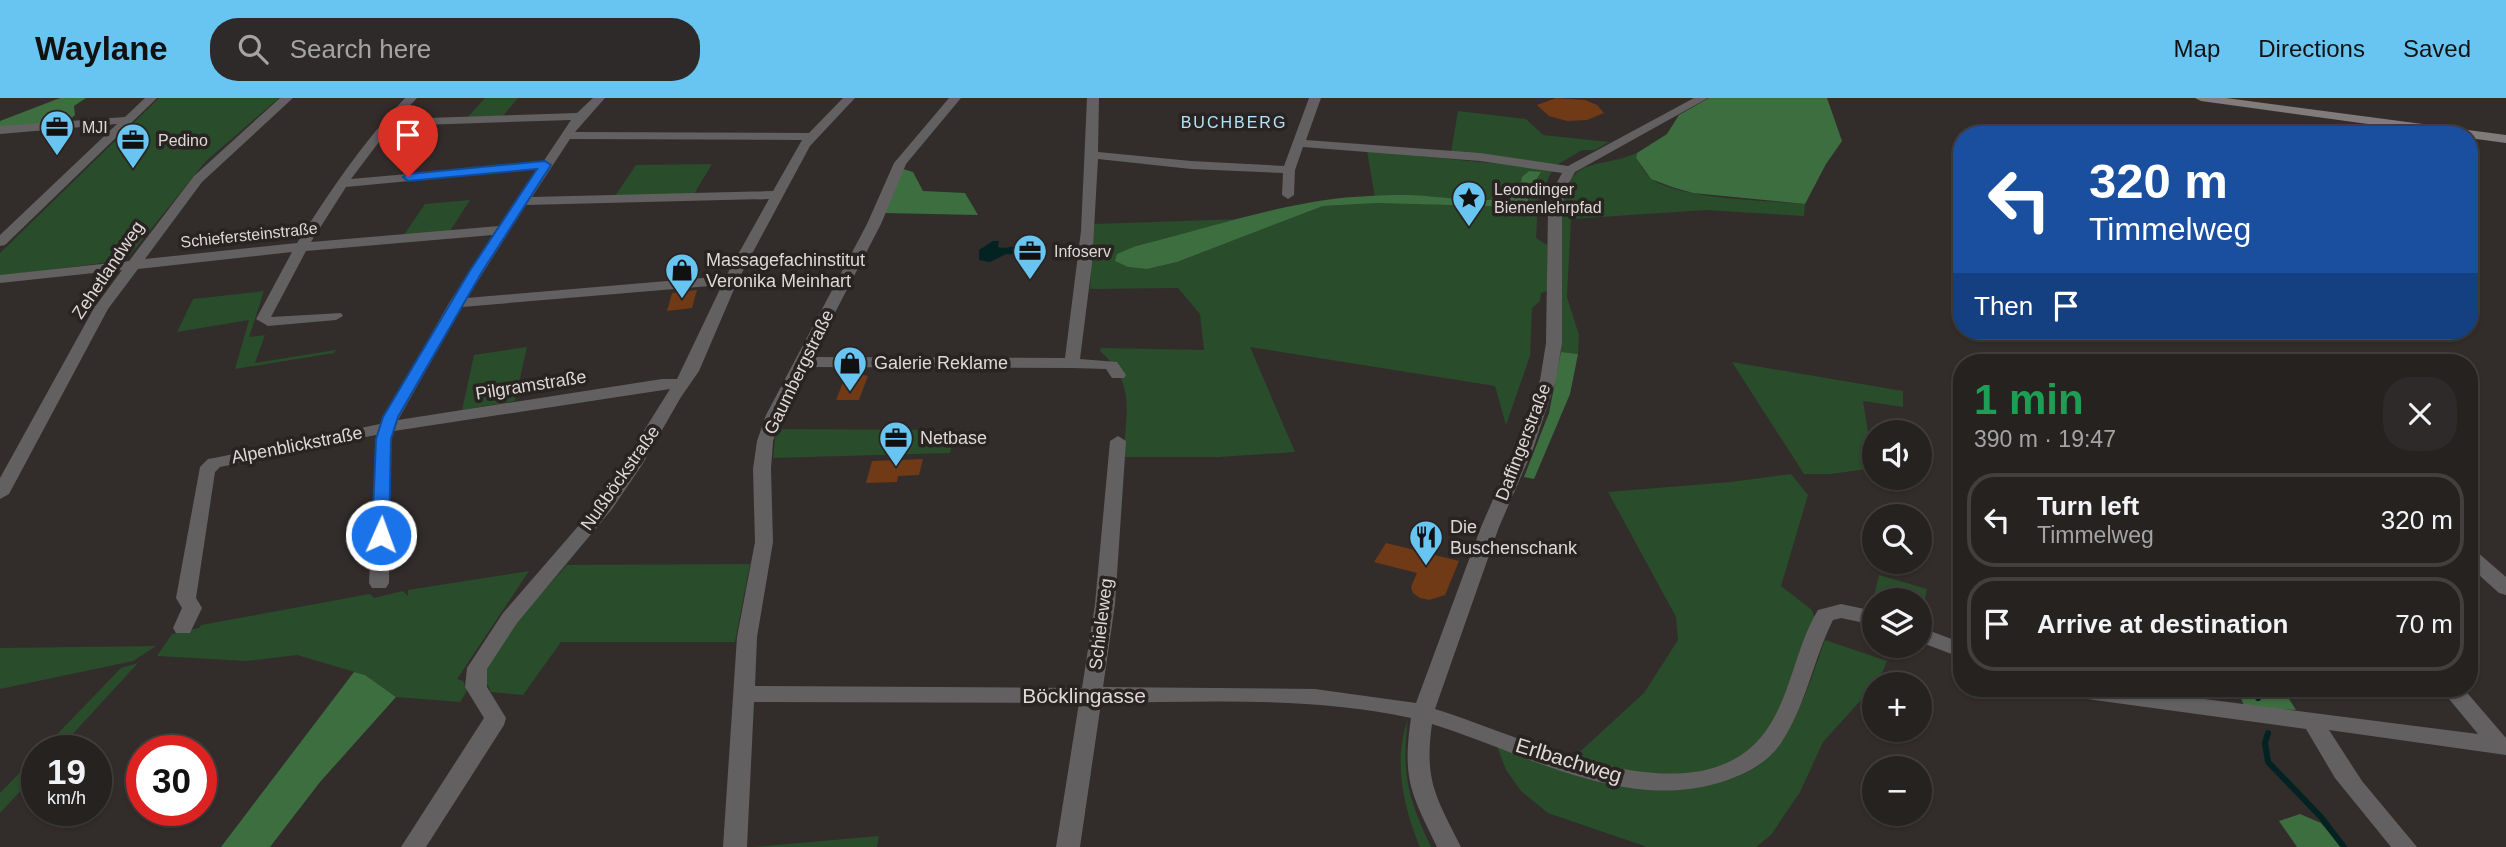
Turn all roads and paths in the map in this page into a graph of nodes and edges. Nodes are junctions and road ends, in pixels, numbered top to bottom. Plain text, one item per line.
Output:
1 (151, 98) edge
2 (287, 98) edge
3 (411, 98) edge
4 (599, 98) edge
5 (849, 98) edge
6 (955, 98) edge
7 (1093, 98) edge
8 (1315, 98) edge
9 (1702, 98) edge
10 (2201, 98) edge
11 (579, 116) junction
12 (126, 120) junction
13 (387, 123) junction
14 (2409, 126) edge
15 (0, 130) edge
16 (566, 135) junction
17 (2478, 135) edge
18 (810, 137) junction
19 (2506, 139) edge
20 (1297, 143) junction
21 (1092, 155) junction
22 (545, 165) junction
23 (1289, 170) junction
24 (1570, 170) junction
25 (340, 184) junction
26 (777, 195) junction
27 (1288, 195) dead end
28 (521, 201) junction
29 (502, 230) junction
30 (0, 242) edge
31 (302, 247) junction
32 (134, 263) junction
33 (0, 279) edge
34 (732, 280) junction
35 (456, 303) junction
36 (336, 316) dead end
37 (803, 362) junction
38 (1072, 363) junction
39 (1118, 375) dead end
40 (682, 384) junction
41 (387, 428) junction
42 (1118, 441) dead end
43 (0, 494) edge
44 (2478, 563) edge
45 (379, 583) dead end
46 (2506, 588) edge
47 (1862, 615) edge
48 (183, 628) dead end
49 (1932, 639) edge
50 (1953, 647) edge
51 (744, 694) junction
52 (1092, 695) junction
53 (2151, 697) edge
54 (2459, 697) edge
55 (1423, 713) junction
56 (2313, 721) junction
57 (2503, 747) edge
58 (412, 847) edge
59 (735, 847) edge
60 (1068, 847) edge
61 (1449, 847) edge
62 (2405, 847) edge

1 - 12 street
2 - 32 street, Zehetlandweg
3 - 13 street
4 - 11 street, Alpenblickstraße
5 - 18 street, Nußböckstraße
6 - 37 street, Gaumbergstraße
7 - 21 street
8 - 20 street
9 - 24 street
10 - 14 street
11 - 13 street
11 - 16 street, Alpenblickstraße
12 - 15 street
12 - 30 street
13 - 25 street
16 - 18 street
16 - 22 street, Alpenblickstraße
17 - 19 street
18 - 26 street, Nußböckstraße
20 - 23 street
20 - 24 street
21 - 23 street
21 - 38 street
22 - 25 street
22 - 28 street, Alpenblickstraße
23 - 27 street
24 - 55 street, Daffingerstraße
25 - 31 street
26 - 28 street
26 - 34 street, Nußböckstraße
28 - 29 street, Alpenblickstraße
29 - 31 street, Schiefersteinstraße
29 - 35 street, Alpenblickstraße
31 - 32 street, Schiefersteinstraße
31 - 36 street
32 - 33 street, Schiefersteinstraße
32 - 43 street, Zehetlandweg
34 - 35 street
34 - 40 street, Nußböckstraße
35 - 41 street, Alpenblickstraße
37 - 38 street
37 - 51 street, Gaumbergstraße
38 - 39 street
40 - 41 street, Pilgramstraße
40 - 58 street, Nußböckstraße
41 - 45 street, Alpenblickstraße
41 - 48 street, Alpenblickstraße
42 - 52 street, Schieleweg
44 - 46 street
47 - 55 street, Erlbachweg
49 - 50 street
51 - 52 street, Böcklingasse
51 - 59 street, Gaumbergstraße
52 - 55 street, Böcklingasse
52 - 60 street, Schieleweg
53 - 56 street
54 - 57 street
55 - 61 street, Daffingerstraße
56 - 57 street
56 - 62 street

